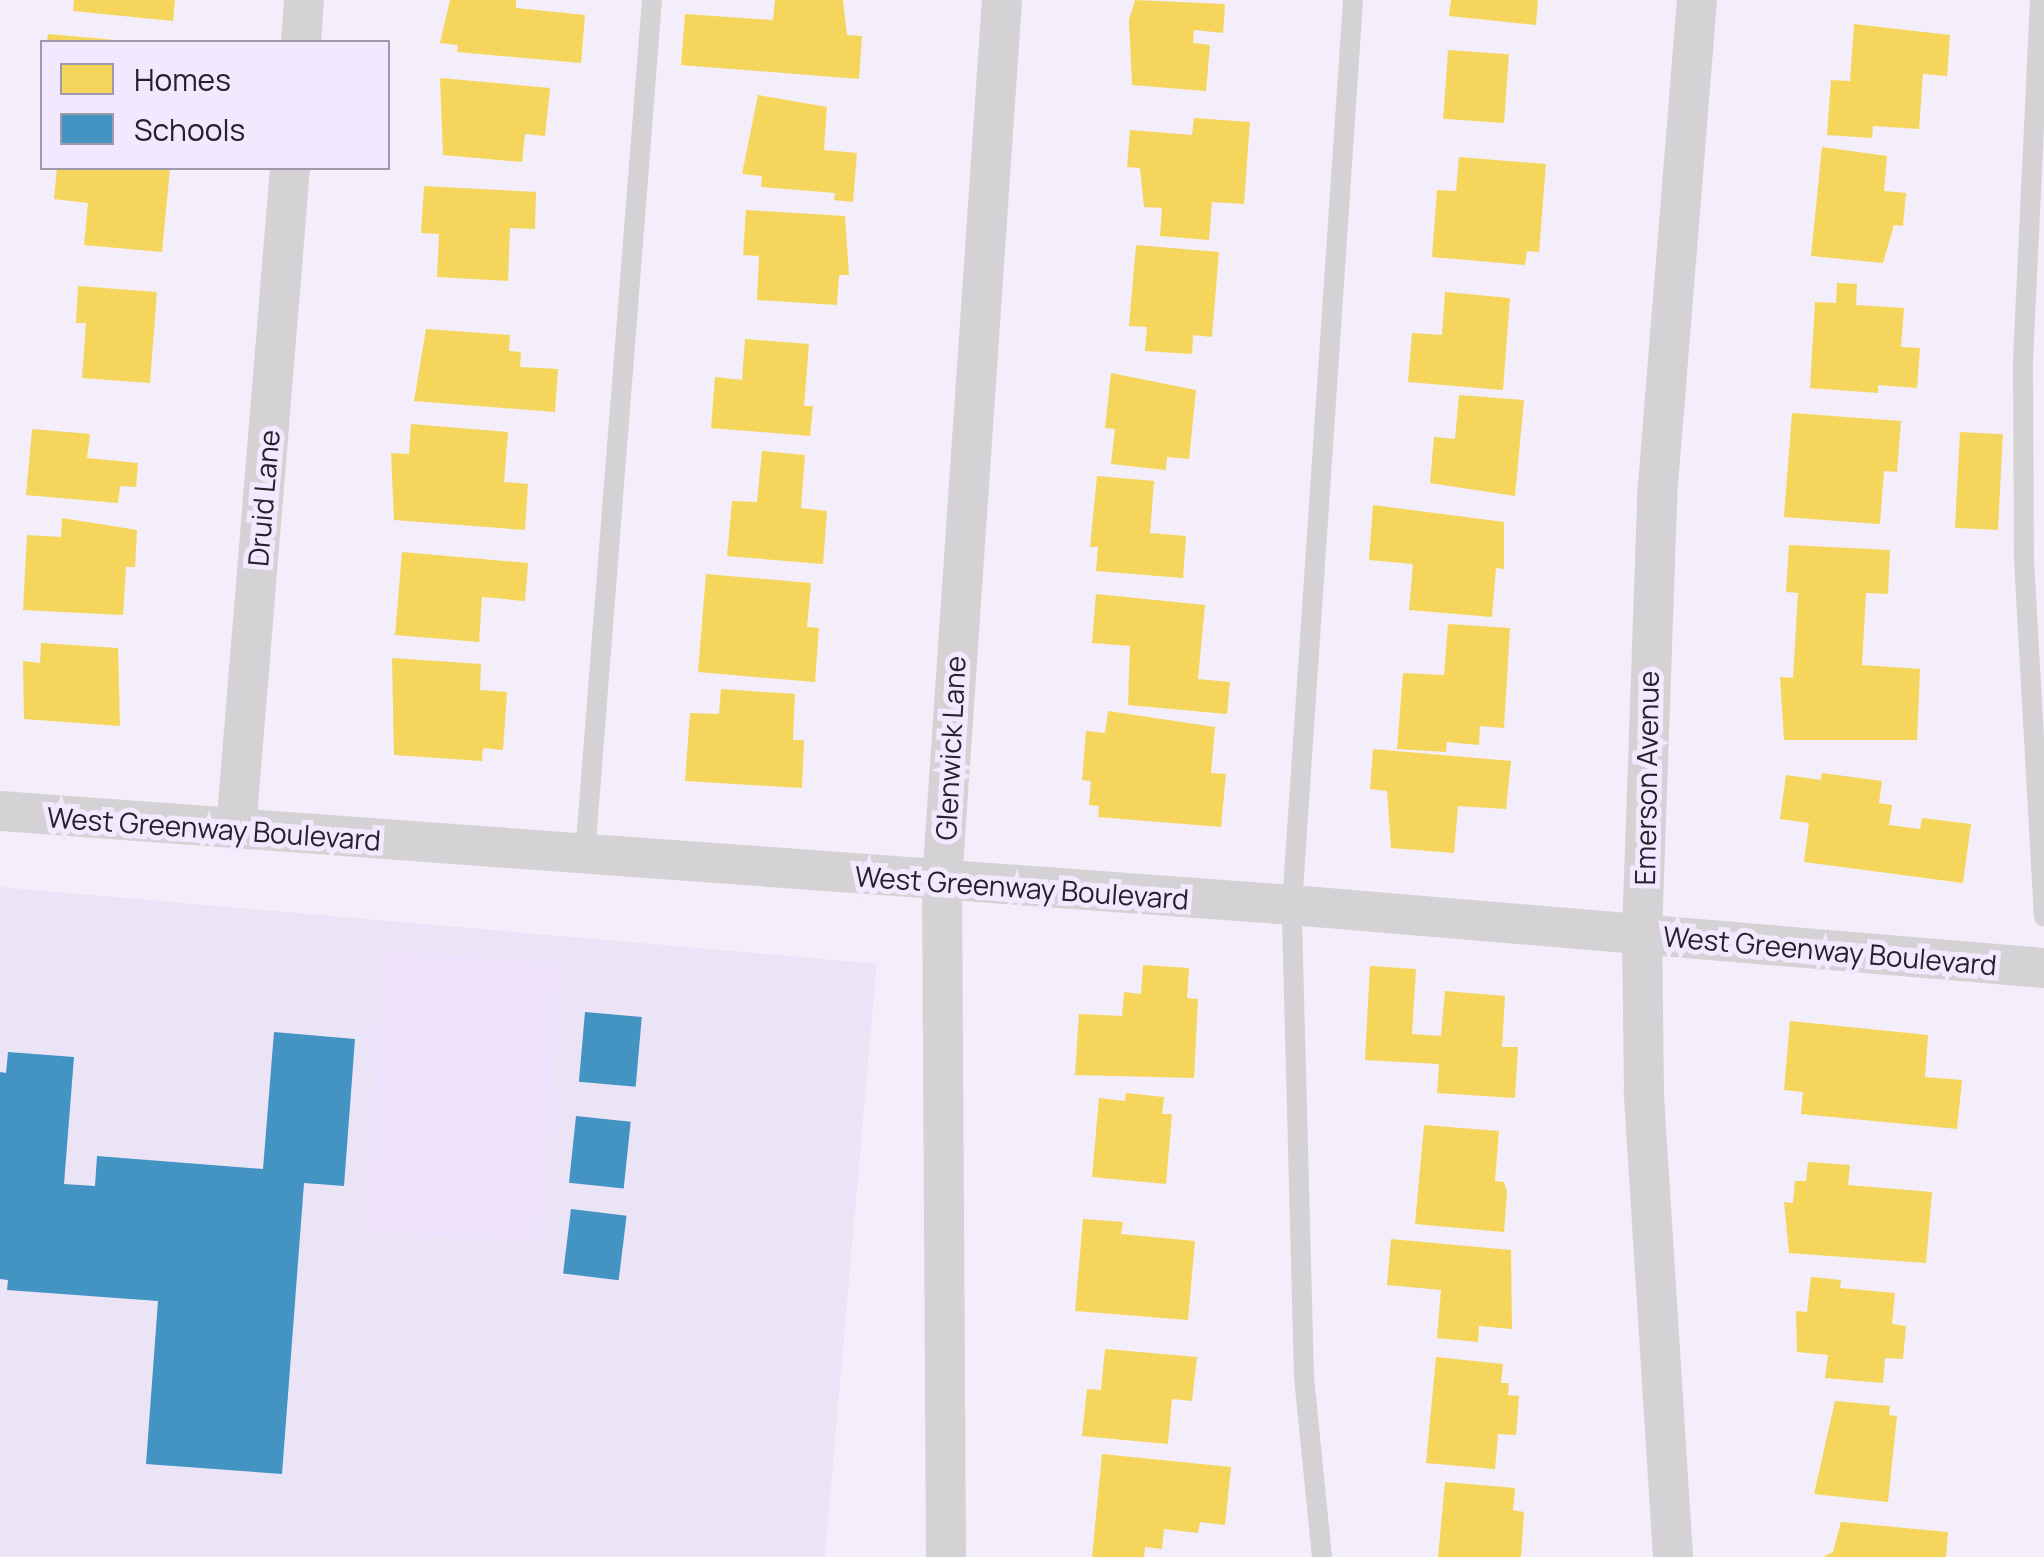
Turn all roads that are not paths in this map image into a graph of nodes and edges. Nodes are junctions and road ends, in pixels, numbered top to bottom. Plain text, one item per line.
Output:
1 (304, 0) edge
2 (652, 0) edge
3 (1002, 0) edge
4 (1353, 0) edge
5 (1697, 0) edge
6 (2040, 0) edge
7 (300, 40) edge
8 (290, 170) edge
9 (0, 812) edge
10 (236, 829) junction
11 (585, 855) junction
12 (942, 882) junction
13 (1292, 905) junction
14 (2044, 916) edge
15 (1642, 934) junction
16 (2044, 968) edge
17 (946, 1557) edge
18 (1322, 1557) edge
19 (1672, 1557) edge

1 - 7 street
2 - 11 lane
3 - 12 street, Glenwick Lane
4 - 13 lane
5 - 15 street, Emerson Avenue
6 - 14 lane
8 - 10 street, Druid Lane
9 - 10 street, West Greenway Boulevard
10 - 11 street, West Greenway Boulevard
11 - 12 street, West Greenway Boulevard
12 - 13 street, West Greenway Boulevard
12 - 17 street, Glenwick Lane
13 - 15 street, West Greenway Boulevard
13 - 18 lane
15 - 16 street, West Greenway Boulevard
15 - 19 street, Emerson Avenue

